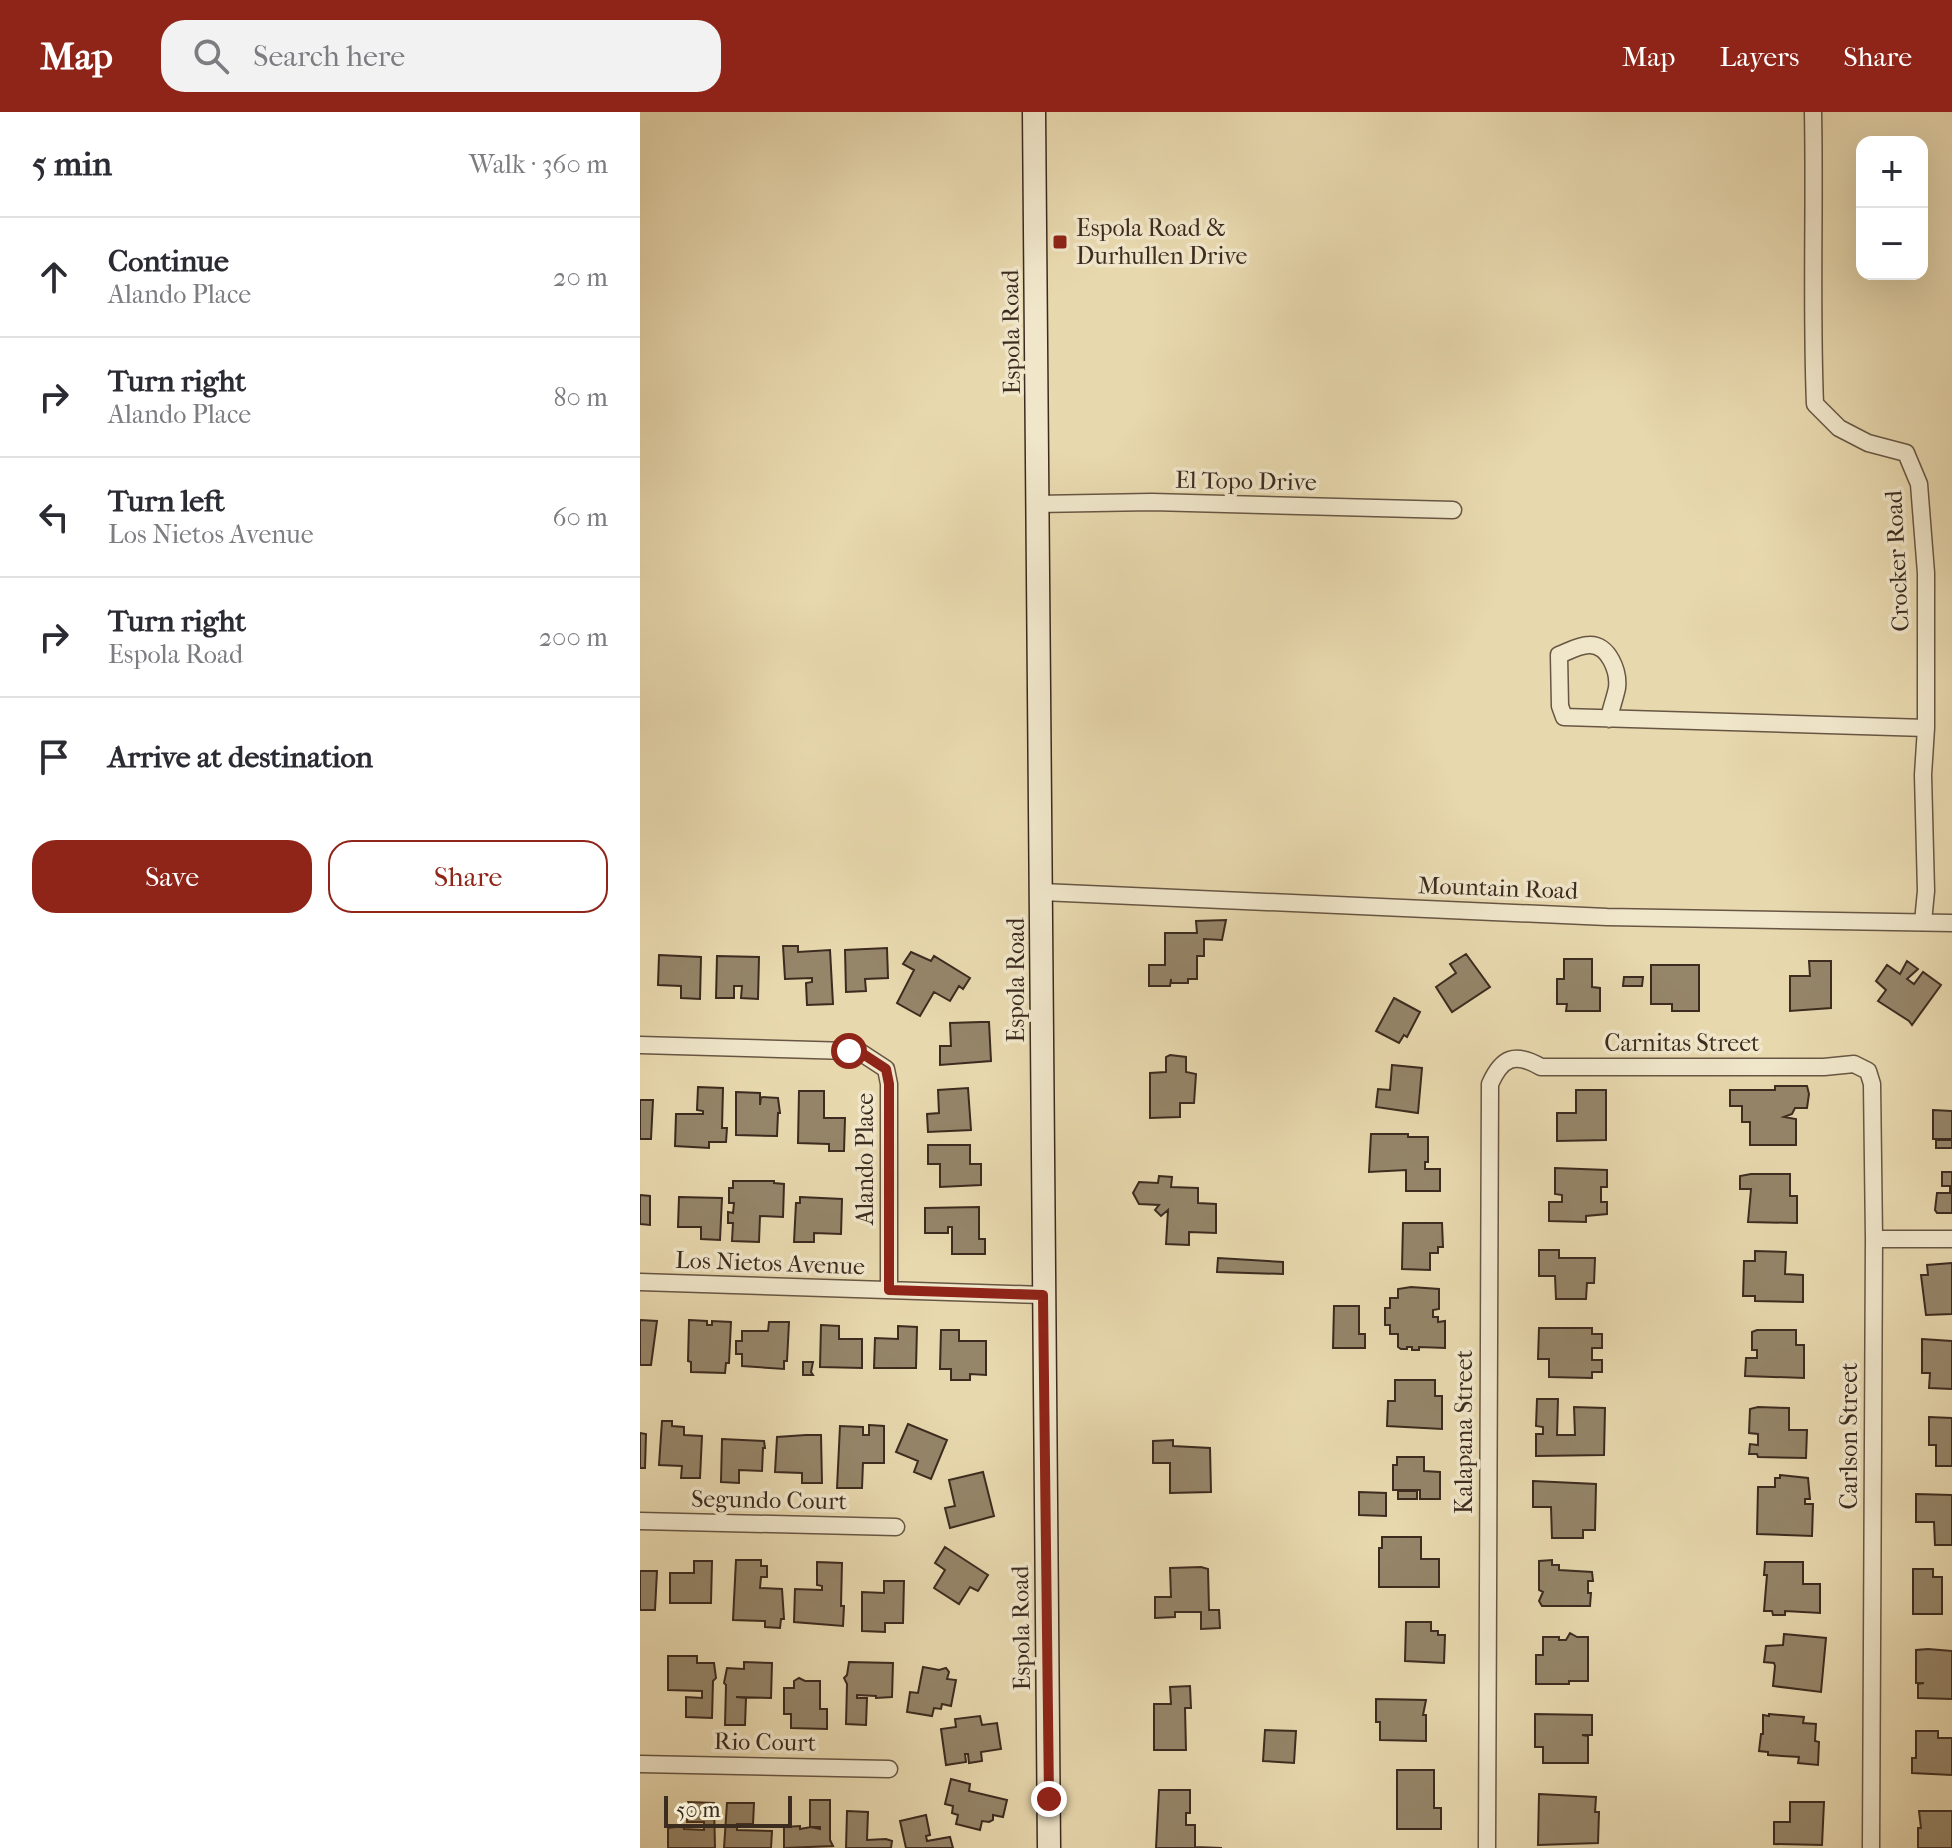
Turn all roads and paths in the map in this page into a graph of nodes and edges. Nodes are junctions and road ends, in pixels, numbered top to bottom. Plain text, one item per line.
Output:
1 (1034, 112) edge
2 (1813, 112) edge
3 (1037, 504) junction
4 (1453, 510) dead end
5 (1609, 719) junction
6 (1926, 728) junction
7 (1042, 892) junction
8 (1923, 922) junction
9 (1952, 923) edge
10 (640, 1045) edge
11 (1541, 1067) joint
12 (1824, 1067) joint
13 (1874, 1239) junction
14 (1952, 1239) edge
15 (640, 1282) edge
16 (889, 1290) junction
17 (1043, 1295) junction
18 (640, 1521) edge
19 (896, 1527) dead end
20 (640, 1764) edge
21 (889, 1769) dead end
22 (1049, 1848) edge
23 (1487, 1848) edge
24 (1871, 1848) edge

1 - 3 main road, Espola Road
2 - 6 street, Crocker Road
3 - 4 street, El Topo Drive
3 - 7 main road, Espola Road
5 - 5 street
5 - 6 street
6 - 8 street, Crocker Road
7 - 8 street, Mountain Road
7 - 17 main road, Espola Road
8 - 9 street, Mountain Road
10 - 16 street, Alando Place
11 - 12 street, Carnitas Street
11 - 23 street, Kalapana Street
12 - 13 street, Carlson Street
13 - 14 street
13 - 24 street, Carlson Street
15 - 16 street, Los Nietos Avenue
16 - 17 street, Los Nietos Avenue
17 - 22 main road, Espola Road
18 - 19 street, Segundo Court
20 - 21 street, Rio Court

